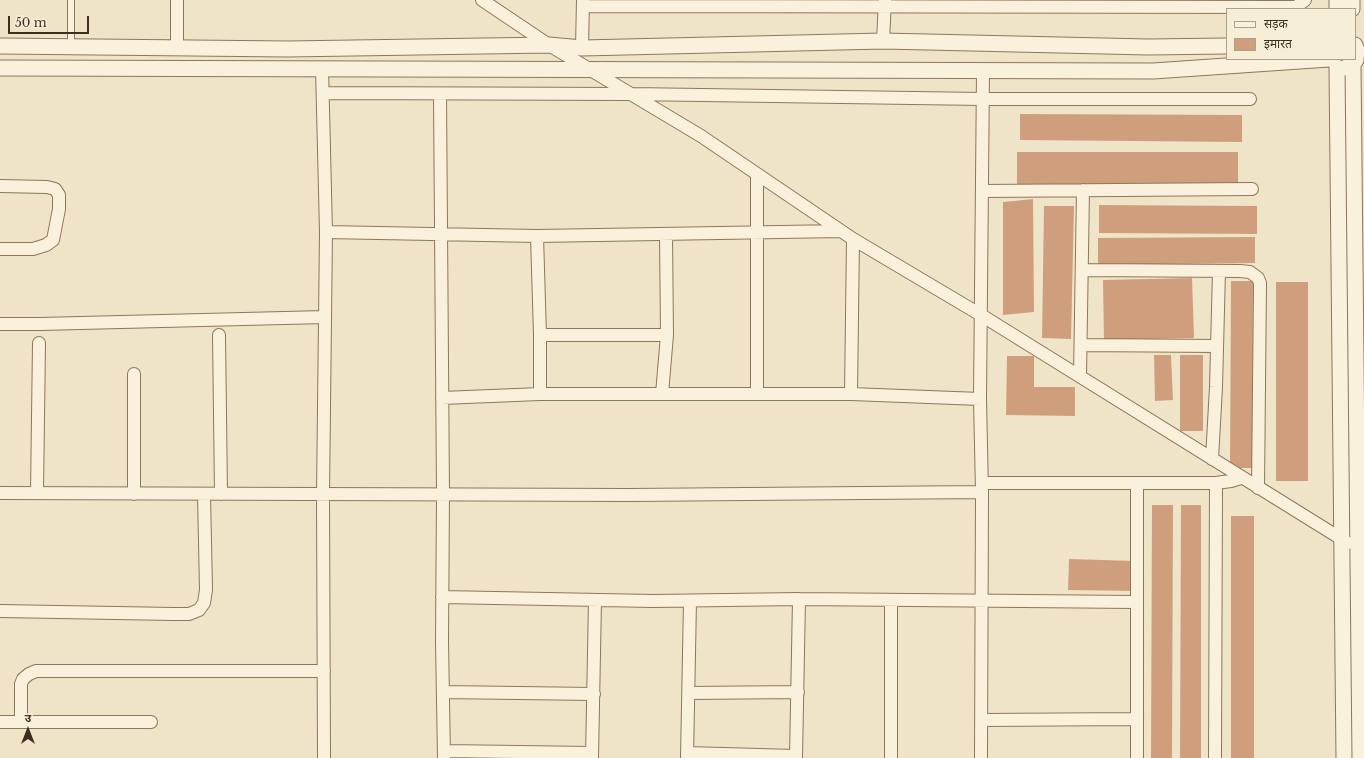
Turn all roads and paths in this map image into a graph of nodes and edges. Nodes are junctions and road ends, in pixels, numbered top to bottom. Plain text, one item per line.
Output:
1 (71, 0) edge
2 (177, 0) edge
3 (482, 0) edge
4 (1305, 0) edge
5 (583, 3) edge
6 (699, 3) edge
7 (886, 3) edge
8 (883, 40) junction
9 (549, 45) junction
10 (0, 46) edge
11 (71, 46) junction
12 (1226, 46) edge
13 (177, 48) junction
14 (582, 48) junction
15 (1358, 54) edge
16 (1352, 60) edge
17 (1332, 62) edge
18 (0, 68) edge
19 (322, 68) junction
20 (590, 69) junction
21 (983, 72) junction
22 (324, 93) junction
23 (440, 94) junction
24 (631, 94) junction
25 (983, 99) junction
26 (1250, 99) dead end
27 (757, 174) junction
28 (0, 186) edge
29 (1252, 189) dead end
30 (1083, 190) junction
31 (983, 191) junction
32 (841, 230) junction
33 (326, 232) junction
34 (757, 233) junction
35 (442, 235) junction
36 (666, 235) junction
37 (537, 236) junction
38 (853, 239) junction
39 (0, 249) edge
40 (1083, 270) junction
41 (1219, 271) junction
42 (981, 315) junction
43 (325, 317) junction
44 (0, 324) edge
45 (219, 334) dead end
46 (540, 335) junction
47 (666, 335) junction
48 (39, 343) dead end
49 (1081, 345) junction
50 (1217, 346) junction
51 (134, 374) dead end
52 (1080, 376) junction
53 (540, 394) junction
54 (662, 394) junction
55 (757, 394) junction
56 (851, 394) junction
57 (442, 398) junction
58 (980, 399) junction
59 (1212, 459) junction
60 (1241, 478) junction
61 (1216, 483) junction
62 (1137, 484) junction
63 (982, 488) junction
64 (1258, 488) junction
65 (0, 493) edge
66 (37, 493) junction
67 (134, 494) junction
68 (204, 494) junction
69 (221, 494) junction
70 (443, 494) junction
71 (323, 495) junction
72 (1342, 539) junction
73 (1362, 552) edge
74 (442, 598) junction
75 (595, 600) junction
76 (800, 600) junction
77 (891, 600) junction
78 (982, 600) junction
79 (690, 601) junction
80 (1136, 602) junction
81 (0, 611) edge
82 (324, 671) junction
83 (443, 692) junction
84 (798, 692) junction
85 (689, 693) junction
86 (594, 694) junction
87 (1138, 719) junction
88 (982, 720) junction
89 (0, 722) edge
90 (21, 722) junction
91 (151, 722) dead end
92 (444, 755) edge
93 (592, 755) edge
94 (687, 756) edge
95 (796, 757) edge
96 (324, 758) edge
97 (891, 758) edge
98 (981, 758) edge
99 (1137, 758) edge
100 (1215, 758) edge
101 (1344, 758) edge
102 (1360, 758) edge

1 - 11 lane
2 - 13 street
3 - 9 street
4 - 7 street
5 - 6 street
5 - 14 street
6 - 7 street
7 - 8 street
8 - 12 street
8 - 14 street
9 - 13 street
9 - 14 street
9 - 20 street
10 - 11 street
11 - 13 street
15 - 73 street
16 - 17 street
17 - 21 street
17 - 72 street
18 - 19 street
19 - 20 street
19 - 22 street
20 - 21 street
20 - 24 street
21 - 25 street
22 - 23 street
22 - 33 street
23 - 24 street
23 - 35 street
24 - 25 street
24 - 27 street
25 - 26 street
25 - 31 street
27 - 32 street
27 - 34 street
28 - 39 street
29 - 30 street
30 - 31 street
30 - 40 street
31 - 42 street
32 - 34 street
32 - 38 street
33 - 35 street
33 - 43 street
34 - 36 street
34 - 55 street
35 - 37 street
35 - 57 street
36 - 37 street
36 - 47 street
37 - 46 street
38 - 42 street
38 - 56 street
40 - 41 street
40 - 49 street
41 - 50 street
41 - 64 street
42 - 52 street
42 - 58 street
43 - 44 street
43 - 71 street
45 - 69 street
46 - 47 street
46 - 53 street
47 - 54 street
48 - 66 street
49 - 50 street
49 - 52 street
50 - 59 street
51 - 67 street
52 - 59 street
53 - 54 street
53 - 57 street
54 - 55 street
55 - 56 street
56 - 58 street
57 - 70 street
58 - 63 street
59 - 60 street
60 - 61 street
60 - 64 street
61 - 62 street
61 - 100 street
62 - 63 street
62 - 80 street
63 - 70 street
63 - 78 street
64 - 72 street
65 - 66 street
66 - 67 street
67 - 68 street
68 - 69 street
68 - 81 street
69 - 71 street
70 - 71 street
70 - 74 street
71 - 82 street
72 - 73 street
72 - 101 street
73 - 102 street
74 - 75 street
74 - 83 street
75 - 79 street
75 - 86 street
76 - 77 street
76 - 79 street
76 - 84 street
77 - 78 street
77 - 97 street
78 - 80 street
78 - 88 street
79 - 85 street
80 - 87 street
82 - 90 street
82 - 96 street
83 - 86 street
83 - 92 street
84 - 85 street
84 - 95 street
85 - 94 street
86 - 93 street
87 - 88 street
87 - 99 street
88 - 98 street
89 - 90 street
90 - 91 street
92 - 93 street
94 - 95 street

